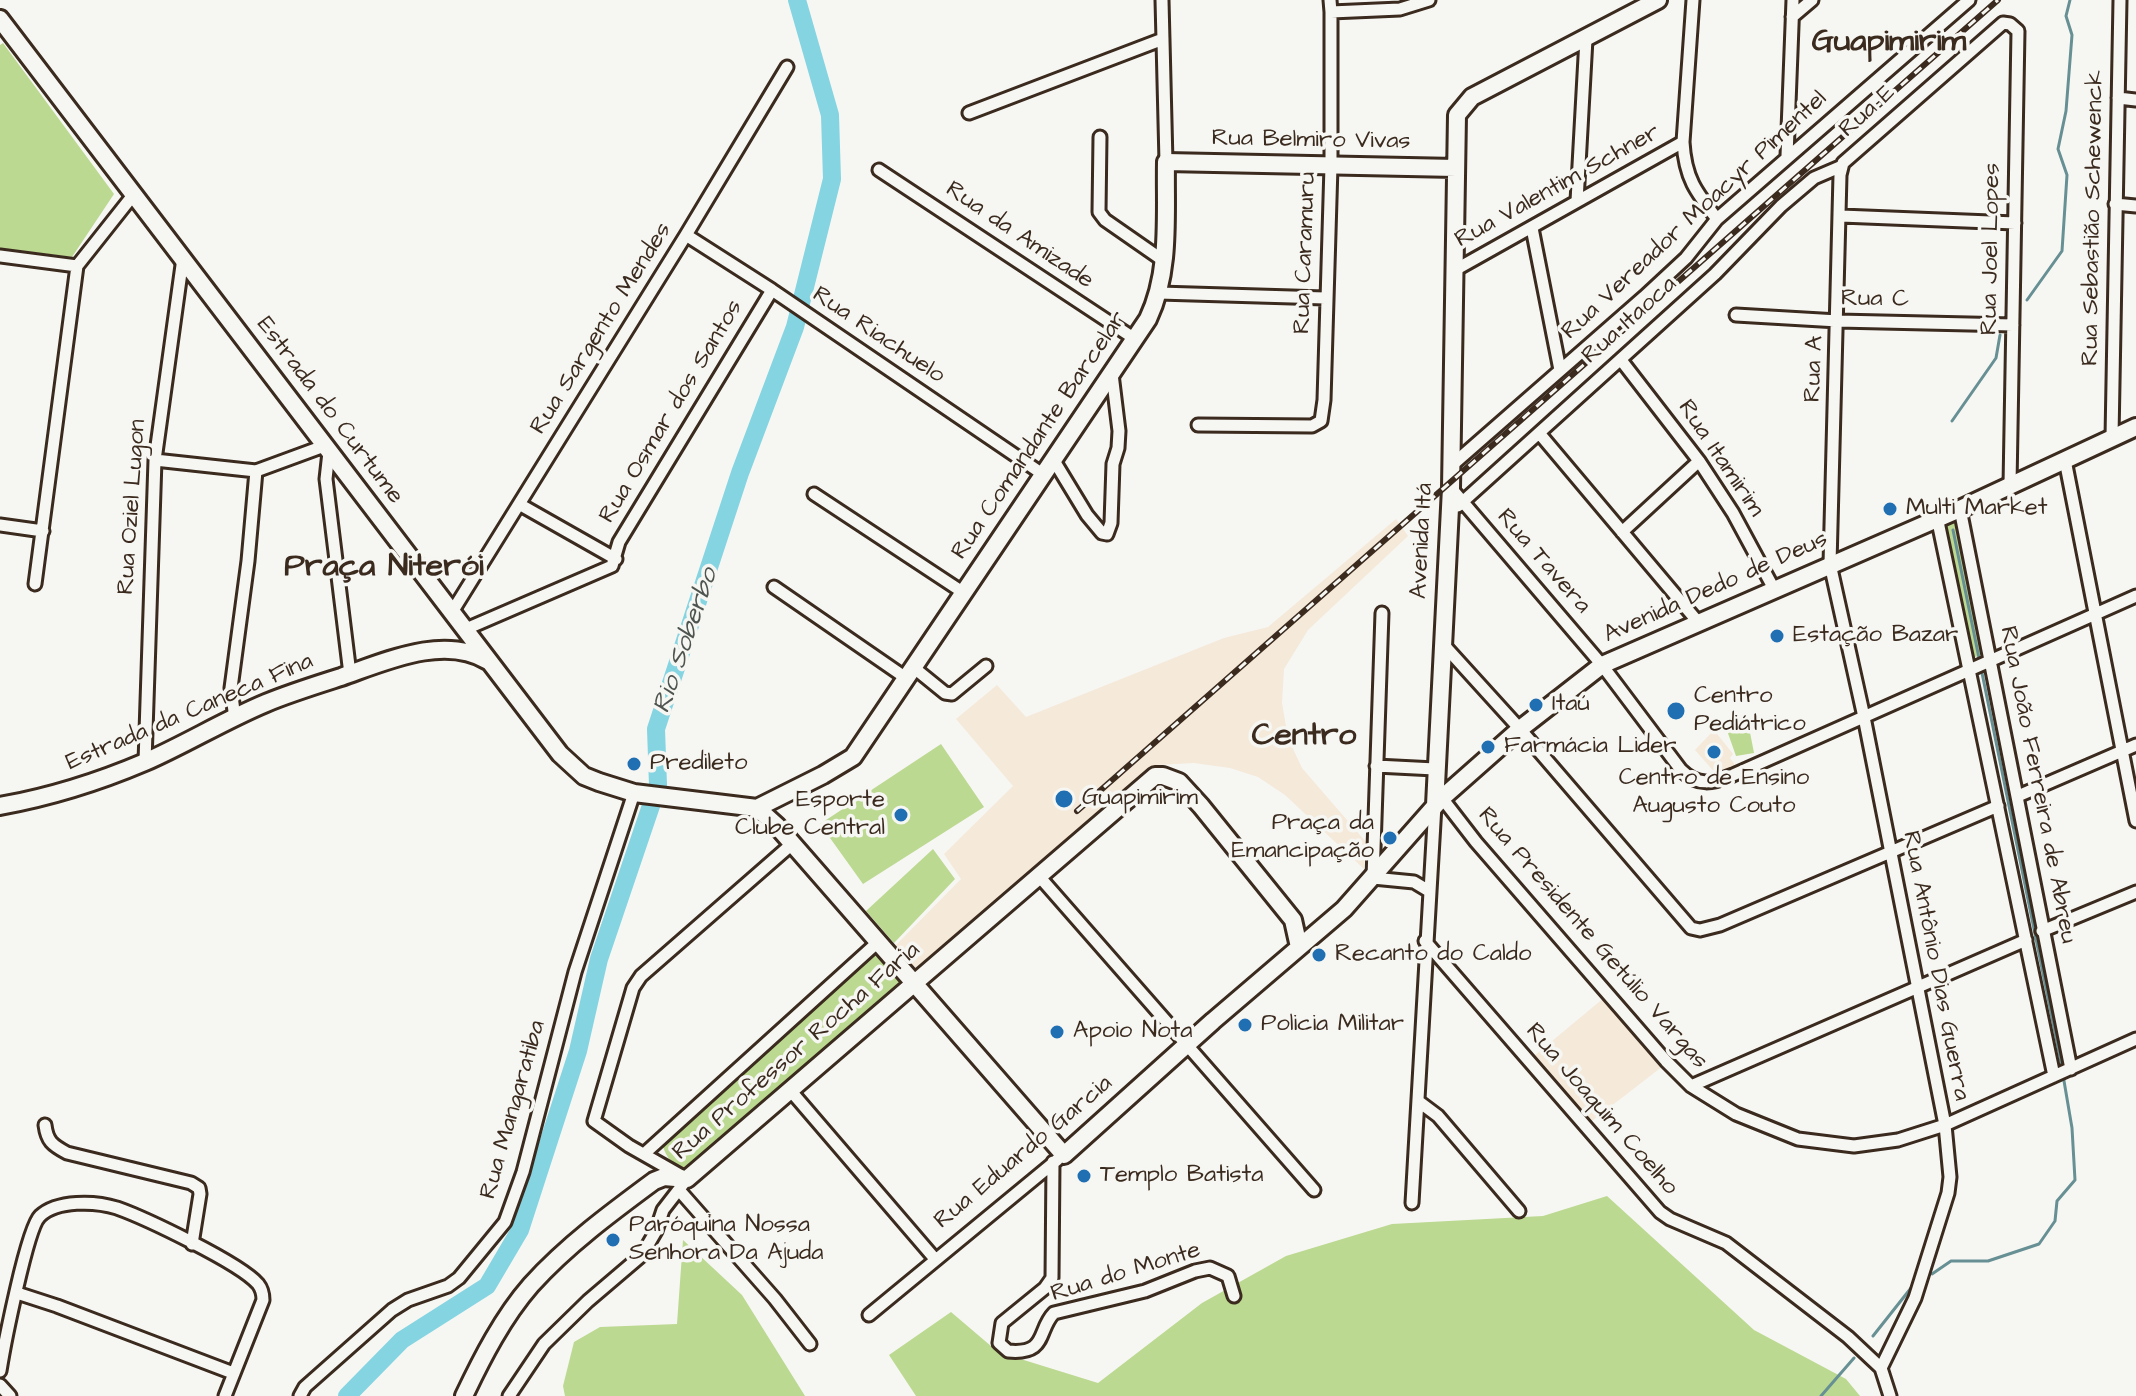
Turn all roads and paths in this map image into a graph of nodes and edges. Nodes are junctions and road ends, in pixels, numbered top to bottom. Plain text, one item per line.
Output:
1 (1162, 0) edge
2 (1429, 0) edge
3 (1658, 0) edge
4 (1693, 0) edge
5 (1793, 0) edge
6 (1812, 0) edge
7 (1969, 0) edge
8 (2120, 0) edge
9 (1331, 6) edge
10 (1792, 17) junction
11 (2003, 23) joint
12 (3, 30) edge
13 (1163, 39) junction
14 (1586, 39) junction
15 (787, 67) dead end
16 (2118, 98) junction
17 (2136, 100) edge
18 (969, 113) dead end
19 (1100, 137) dead end
20 (1683, 142) junction
21 (1787, 156) junction
22 (1166, 162) junction
23 (1331, 166) junction
24 (1456, 168) junction
25 (879, 170) dead end
26 (1841, 170) junction
27 (134, 194) junction
28 (1577, 201) junction
29 (2115, 204) junction
30 (2136, 206) edge
31 (1841, 216) junction
32 (1717, 219) junction
33 (2015, 223) junction
34 (1532, 228) junction
35 (686, 235) junction
36 (0, 256) edge
37 (183, 257) junction
38 (1164, 261) junction
39 (77, 266) junction
40 (1455, 270) junction
41 (772, 290) junction
42 (1159, 293) junction
43 (1325, 298) junction
44 (1736, 315) dead end
45 (1838, 321) junction
46 (2013, 325) junction
47 (1135, 339) junction
48 (1621, 360) junction
49 (1560, 370) junction
50 (1112, 374) junction
51 (1198, 425) dead end
52 (2136, 427) edge
53 (1539, 433) junction
54 (2112, 437) junction
55 (327, 449) junction
56 (1053, 459) junction
57 (155, 460) junction
58 (2065, 460) junction
59 (1699, 461) junction
60 (1451, 466) junction
61 (256, 471) junction
62 (1044, 475) junction
63 (2010, 485) junction
64 (1451, 488) junction
65 (814, 494) dead end
66 (1462, 502) junction
67 (519, 504) junction
68 (1960, 509) junction
69 (1449, 514) junction
70 (1937, 517) junction
71 (0, 525) edge
72 (43, 531) junction
73 (1622, 532) junction
74 (616, 559) junction
75 (1830, 564) junction
76 (35, 584) dead end
77 (774, 587) dead end
78 (1774, 589) junction
79 (964, 593) junction
80 (2136, 596) edge
81 (452, 612) junction
82 (1382, 613) dead end
83 (2094, 615) junction
84 (1698, 622) junction
85 (471, 642) junction
86 (1442, 643) junction
87 (1988, 661) junction
88 (1602, 665) junction
89 (986, 666) dead end
90 (1969, 669) junction
91 (910, 673) junction
92 (350, 674) junction
93 (1864, 717) junction
94 (235, 719) junction
95 (1520, 729) junction
96 (2136, 745) edge
97 (2122, 752) junction
98 (145, 762) junction
99 (1376, 766) junction
100 (1435, 769) junction
101 (641, 794) junction
102 (2018, 796) junction
103 (1438, 802) junction
104 (0, 806) edge
105 (1998, 806) junction
106 (757, 808) junction
107 (1456, 818) junction
108 (2136, 821) edge
109 (1433, 825) junction
110 (792, 844) junction
111 (1891, 853) junction
112 (1431, 872) junction
113 (1038, 875) junction
114 (1373, 878) junction
115 (1414, 882) junction
116 (1429, 891) junction
117 (2136, 892) edge
118 (1293, 920) junction
119 (2042, 931) junction
120 (1317, 932) junction
121 (2026, 940) junction
122 (1425, 941) junction
123 (878, 942) junction
124 (1299, 947) junction
125 (914, 983) junction
126 (1916, 987) junction
127 (2136, 1039) edge
128 (1185, 1046) junction
129 (2071, 1069) junction
130 (2054, 1076) junction
131 (1691, 1086) junction
132 (790, 1090) junction
133 (1418, 1101) junction
134 (45, 1125) dead end
135 (1945, 1125) junction
136 (644, 1154) junction
137 (1059, 1158) junction
138 (656, 1161) junction
139 (654, 1181) junction
140 (683, 1184) junction
141 (1314, 1190) dead end
142 (1412, 1203) dead end
143 (1519, 1211) dead end
144 (192, 1244) junction
145 (935, 1259) junction
146 (17, 1293) junction
147 (1234, 1296) dead end
148 (869, 1315) dead end
149 (810, 1344) dead end
150 (1881, 1368) junction
151 (0, 1371) edge
152 (233, 1373) junction
153 (225, 1396) edge
154 (300, 1396) edge
155 (464, 1396) edge
156 (509, 1396) edge
157 (1890, 1396) edge

1 - 13 street, Rua Comandante Barcelar
2 - 9 street, Rua Caramuru
3 - 14 main road, Avenida Itá
4 - 20 street
5 - 10 street
6 - 10 street
7 - 21 street, Rua Vereador Moacyr Pimentel
8 - 16 street, Rua Sebastião Schewenck
9 - 23 street, Rua Caramuru
10 - 21 street
11 - 26 street, Rua E
11 - 33 street, Rua Joel Lopes
12 - 27 main road, Estrada do Curtume
13 - 18 street
13 - 22 street, Rua Comandante Barcelar
14 - 24 main road, Avenida Itá
14 - 28 street
15 - 35 street, Rua Sargento Mendes
16 - 17 street
16 - 29 street, Rua Sebastião Schewenck
19 - 38 street
20 - 28 street, Rua Valentim Schner
20 - 32 street
21 - 32 street, Rua Vereador Moacyr Pimentel
22 - 23 main road, Rua Belmiro Vivas
22 - 38 main road, Rua Comandante Barcelar
23 - 24 main road, Rua Belmiro Vivas
23 - 43 street, Rua Caramuru
24 - 40 main road, Avenida Itá
25 - 47 street, Rua da Amizade
26 - 31 street, Rua A
26 - 48 street, Rua Itaoca
27 - 37 main road, Estrada do Curtume
27 - 39 street
28 - 34 street, Rua Valentim Schner
29 - 30 street
29 - 54 street, Rua Sebastião Schewenck
31 - 33 street
31 - 45 street, Rua A
32 - 49 street, Rua Vereador Moacyr Pimentel
33 - 46 street, Rua Joel Lopes
34 - 40 street, Rua Valentim Schner
34 - 49 street
35 - 41 street, Rua Riachuelo
35 - 67 street, Rua Sargento Mendes
36 - 39 street
37 - 55 main road, Estrada do Curtume
37 - 57 street, Rua Oziel Lugon
38 - 42 main road, Rua Comandante Barcelar
39 - 72 street
40 - 60 main road, Avenida Itá
41 - 62 street, Rua Riachuelo
41 - 74 street, Rua Osmar dos Santos
42 - 43 street
42 - 47 main road, Rua Comandante Barcelar
43 - 51 street, Rua Caramuru
44 - 45 street, Rua C
45 - 46 street, Rua C
45 - 75 street, Rua A
46 - 63 street, Rua Joel Lopes
47 - 50 main road, Rua Comandante Barcelar
48 - 53 street, Rua Itaoca
48 - 59 street, Rua Itamirim
49 - 60 street, Rua Vereador Moacyr Pimentel
50 - 56 main road, Rua Comandante Barcelar
50 - 56 street
52 - 54 main road, Avenida Dedo de Deus
53 - 66 street, Rua Itaoca
53 - 73 street
54 - 58 main road, Avenida Dedo de Deus
55 - 61 street
55 - 81 main road, Estrada do Curtume
55 - 92 street
56 - 62 main road, Rua Comandante Barcelar
57 - 61 street
57 - 98 street, Rua Oziel Lugon
58 - 63 main road, Avenida Dedo de Deus
58 - 83 street
59 - 73 street
59 - 78 street, Rua Itamirim
60 - 64 main road, Avenida Itá
61 - 94 street
62 - 79 main road, Rua Comandante Barcelar
63 - 68 main road, Avenida Dedo de Deus
64 - 66 street, Rua Tavera
64 - 69 main road, Avenida Itá
65 - 79 street
66 - 69 street, Rua Itaoca
66 - 88 street, Rua Tavera
67 - 74 street
67 - 81 street, Rua Sargento Mendes
68 - 70 main road, Avenida Dedo de Deus
68 - 87 street, Rua João Ferreira de Abreu
69 - 86 main road, Avenida Itá
70 - 75 main road, Avenida Dedo de Deus
70 - 90 street, Rua João Ferreira de Abreu
71 - 72 street
72 - 76 street
73 - 84 street
74 - 85 street
75 - 78 main road, Avenida Dedo de Deus
75 - 93 street, Rua Antônio Dias Guerra
77 - 91 street
78 - 84 main road, Avenida Dedo de Deus
79 - 91 main road, Rua Comandante Barcelar
80 - 83 street
81 - 85 main road, Estrada do Curtume
82 - 99 street
83 - 87 street
83 - 97 street
84 - 88 main road, Avenida Dedo de Deus
85 - 92 main road, Estrada da Caneca Fina
85 - 101 main road, Estrada da Caneca Fina
86 - 95 street
86 - 100 main road, Avenida Itá
87 - 90 street
87 - 102 street, Rua João Ferreira de Abreu
88 - 93 street, Rua Tavera
88 - 95 main road, Avenida Dedo de Deus
89 - 91 street
90 - 93 street
90 - 105 street, Rua João Ferreira de Abreu
91 - 106 main road, Rua Comandante Barcelar
92 - 94 main road, Estrada da Caneca Fina
93 - 111 street, Rua Antônio Dias Guerra
94 - 98 main road, Estrada da Caneca Fina
95 - 103 main road, Avenida Dedo de Deus
95 - 111 street
96 - 97 street
97 - 102 street
97 - 108 street
98 - 104 main road, Estrada da Caneca Fina
99 - 100 street
99 - 114 street
100 - 103 main road, Avenida Itá
101 - 106 main road
101 - 154 street, Rua Mangaratiba
102 - 119 street, Rua João Ferreira de Abreu
103 - 107 street, Rua Presidente Getúlio Vargas
103 - 109 street, Avenida Itá
103 - 114 main road, Avenida Dedo de Deus
105 - 111 street
105 - 121 street, Rua João Ferreira de Abreu
106 - 110 main road
107 - 109 street, Rua Presidente Getúlio Vargas
107 - 131 street, Rua Presidente Getúlio Vargas
109 - 112 street, Avenida Itá
110 - 123 main road
110 - 136 street
111 - 126 street, Rua Antônio Dias Guerra
112 - 115 street
112 - 116 street, Avenida Itá
113 - 118 main road, Rua Professor Rocha Faria
113 - 125 main road, Rua Professor Rocha Faria
113 - 128 street
114 - 115 street
114 - 120 main road, Avenida Dedo de Deus
115 - 116 street
116 - 122 street, Avenida Itá
117 - 119 street
118 - 120 main road
118 - 124 main road
119 - 129 street, Rua João Ferreira de Abreu
120 - 124 main road, Rua Eduardo Garcia
121 - 126 street
121 - 130 street, Rua João Ferreira de Abreu
122 - 133 street, Avenida Itá
122 - 150 street, Rua Joaquim Coelho
123 - 125 main road
123 - 136 street
124 - 128 main road, Rua Eduardo Garcia
125 - 132 main road, Rua Professor Rocha Faria
125 - 137 main road
126 - 131 street
126 - 135 street, Rua Antônio Dias Guerra
127 - 129 street, Rua Presidente Getúlio Vargas
128 - 137 main road, Rua Eduardo Garcia
128 - 141 street
129 - 130 street, Rua Presidente Getúlio Vargas
130 - 135 street, Rua Presidente Getúlio Vargas
131 - 135 street, Rua Presidente Getúlio Vargas
132 - 140 main road, Rua Professor Rocha Faria
132 - 145 street
133 - 142 street, Avenida Itá
133 - 143 street
134 - 144 street
135 - 150 street, Rua Antônio Dias Guerra
136 - 138 street
137 - 145 street, Rua Eduardo Garcia
137 - 147 street, Rua do Monte
138 - 139 street
138 - 140 street
139 - 140 main road
139 - 155 main road
140 - 149 street
140 - 156 street, Rua Professor Rocha Faria
144 - 146 street
144 - 152 street
145 - 148 street, Rua Eduardo Garcia
146 - 151 street
146 - 152 street
150 - 157 street
152 - 153 street

